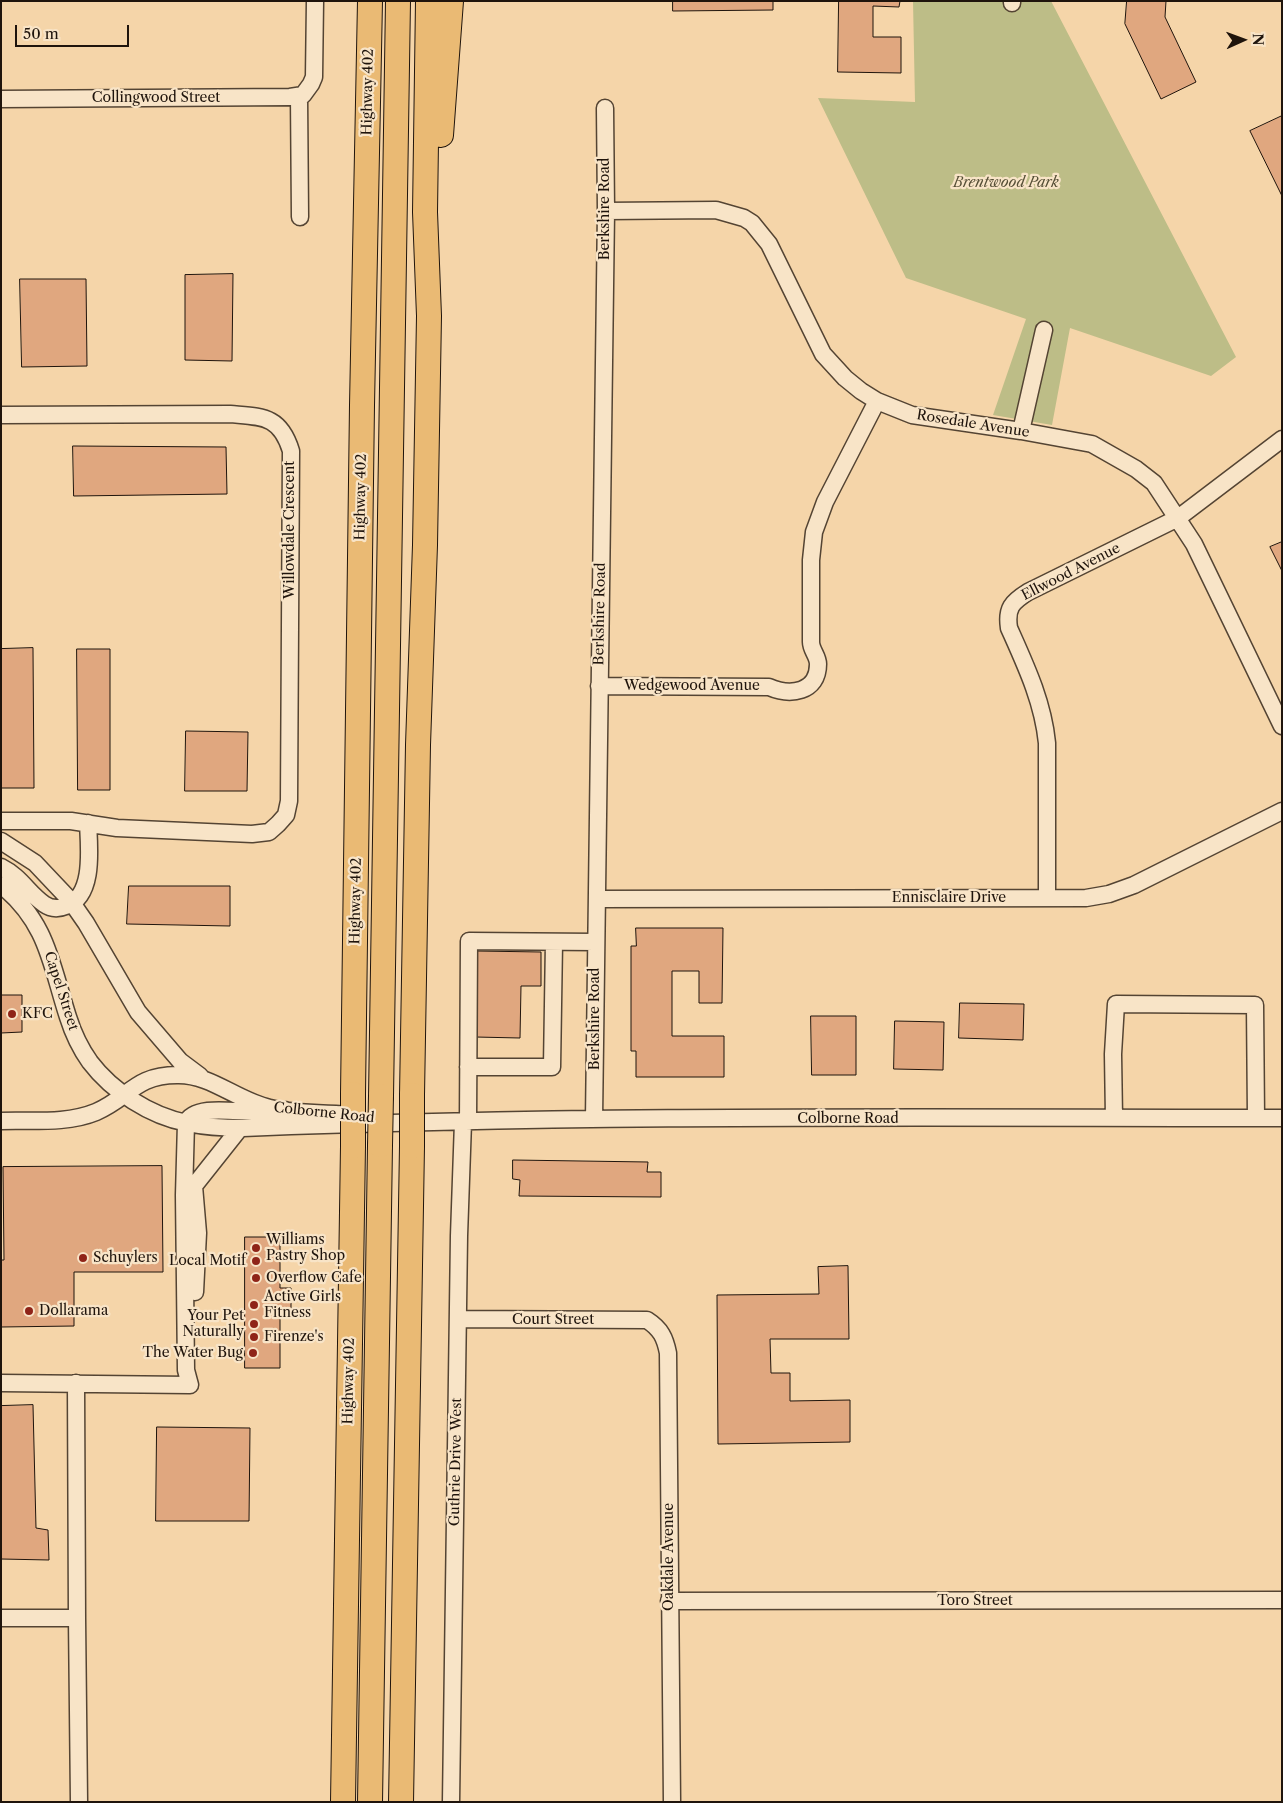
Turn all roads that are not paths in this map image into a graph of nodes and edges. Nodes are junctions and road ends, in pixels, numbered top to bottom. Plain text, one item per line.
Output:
1 (315, 1) edge
2 (356, 1) edge
3 (370, 1) edge
4 (398, 1) edge
5 (413, 1) edge
6 (428, 1) edge
7 (451, 1) edge
8 (303, 93) junction
9 (1, 99) edge
10 (605, 108) dead end
11 (606, 211) junction
12 (300, 216) dead end
13 (429, 316) junction
14 (1044, 330) dead end
15 (877, 401) junction
16 (362, 405) junction
17 (1, 415) edge
18 (1021, 431) junction
19 (1282, 439) edge
20 (1178, 518) junction
21 (599, 686) junction
22 (1282, 726) edge
23 (1282, 811) edge
24 (1, 822) edge
25 (88, 822) junction
26 (1, 840) edge
27 (1, 867) edge
28 (1, 885) edge
29 (1047, 898) junction
30 (597, 899) junction
31 (72, 904) junction
32 (554, 942) junction
33 (596, 942) junction
34 (468, 1067) junction
35 (212, 1083) junction
36 (124, 1094) junction
37 (396, 1095) junction
38 (285, 1110) junction
39 (161, 1115) junction
40 (1114, 1118) junction
41 (1256, 1118) junction
42 (1282, 1118) edge
43 (70, 1119) junction
44 (594, 1119) junction
45 (1, 1121) edge
46 (415, 1122) junction
47 (465, 1122) junction
48 (186, 1123) junction
49 (240, 1128) junction
50 (396, 1146) junction
51 (458, 1319) junction
52 (647, 1320) joint
53 (186, 1370) junction
54 (1, 1383) edge
55 (76, 1383) junction
56 (1282, 1600) edge
57 (669, 1601) junction
58 (1, 1618) edge
59 (77, 1618) junction
60 (79, 1802) edge
61 (343, 1802) edge
62 (370, 1802) edge
63 (386, 1802) edge
64 (401, 1802) edge
65 (451, 1802) edge
66 (672, 1802) edge

1 - 8 street
2 - 16 highway
3 - 16 highway, Highway 402
4 - 37 highway
5 - 37 highway
6 - 13 highway
7 - 13 highway
8 - 9 street, Collingwood Street
8 - 12 street
10 - 11 street, Berkshire Road
11 - 15 street, Rosedale Avenue
11 - 21 street, Berkshire Road
13 - 37 highway
14 - 18 street
15 - 18 street, Rosedale Avenue
15 - 21 street, Wedgewood Avenue
16 - 61 highway, Highway 402, bridge
17 - 25 street, Willowdale Crescent
18 - 20 street, Rosedale Avenue
19 - 20 street, Ellwood Avenue
20 - 22 street, Rosedale Avenue
20 - 29 street, Ellwood Avenue
21 - 30 street, Berkshire Road
23 - 29 street, Ennisclaire Drive
24 - 25 street
25 - 31 street
26 - 31 street
27 - 31 street
28 - 36 street, Capel Street
29 - 30 street, Ennisclaire Drive
30 - 33 street, Berkshire Road
31 - 35 street
32 - 33 street
32 - 34 street
32 - 34 street, Guthrie Drive West
33 - 44 street, Berkshire Road
34 - 47 street, Guthrie Drive West
35 - 36 street, Colborne Road
35 - 38 street, Colborne Road
36 - 39 street, Colborne Road
36 - 43 street, Colborne Road
37 - 50 highway
38 - 46 street, Colborne Road
38 - 48 street
39 - 43 street
39 - 48 street, Colborne Road
40 - 41 street, Colborne Road
40 - 41 street
40 - 44 street, Colborne Road
41 - 42 street, Colborne Road
43 - 45 street, Colborne Road
44 - 47 street, Colborne Road
46 - 47 street, Colborne Road
46 - 49 street, Colborne Road
47 - 51 street, Guthrie Drive West
48 - 49 street, Colborne Road
48 - 53 street
49 - 53 street
50 - 62 highway
50 - 63 highway
50 - 64 highway
51 - 52 street, Court Street
51 - 65 street, Guthrie Drive West
52 - 57 street, Oakdale Avenue
53 - 55 street
54 - 55 street
55 - 59 street
56 - 57 street, Toro Street
57 - 66 street, Oakdale Avenue
58 - 59 street
59 - 60 street

